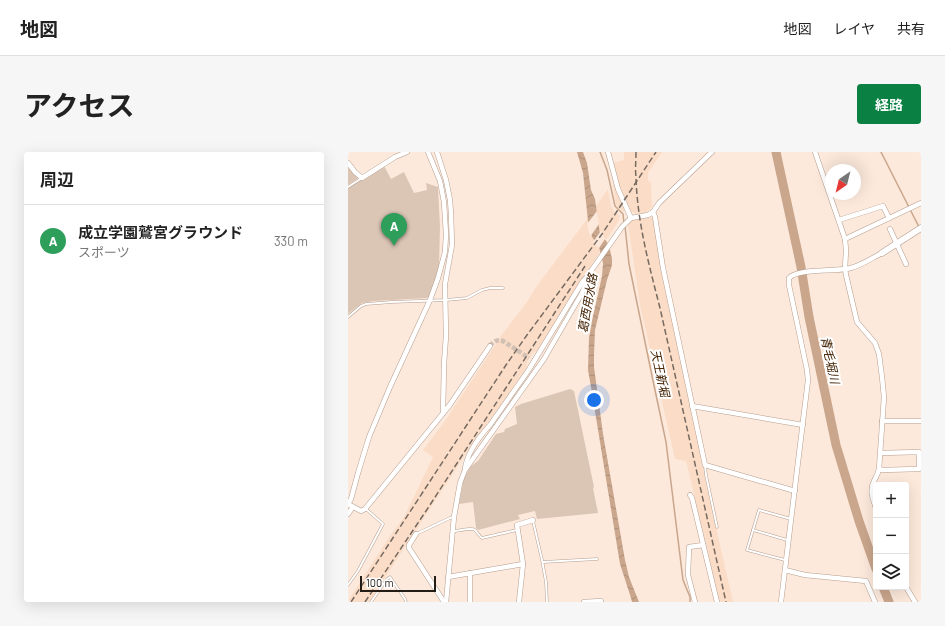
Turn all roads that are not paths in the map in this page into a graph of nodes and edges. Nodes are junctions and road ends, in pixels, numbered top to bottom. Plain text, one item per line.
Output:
1 (407, 152) edge
2 (428, 152) edge
3 (437, 152) edge
4 (608, 152) edge
5 (712, 152) edge
6 (815, 152) edge
7 (348, 163) edge
8 (362, 178) junction
9 (348, 187) edge
10 (921, 203) edge
11 (653, 212) junction
12 (889, 218) junction
13 (629, 219) junction
14 (839, 220) junction
15 (921, 228) edge
16 (890, 229) dead end
17 (845, 239) junction
18 (896, 243) junction
19 (882, 253) joint
20 (906, 264) dead end
21 (845, 269) junction
22 (588, 276) junction
23 (503, 288) dead end
24 (430, 300) junction
25 (446, 300) junction
26 (348, 317) edge
27 (490, 346) dead end
28 (443, 397) junction
29 (454, 400) junction
30 (692, 406) junction
31 (443, 413) junction
32 (882, 421) junction
33 (921, 421) edge
34 (490, 425) junction
35 (803, 426) junction
36 (487, 439) junction
37 (881, 453) junction
38 (705, 465) junction
39 (879, 469) junction
40 (465, 470) junction
41 (874, 482) edge
42 (873, 484) edge
43 (795, 491) junction
44 (690, 495) dead end
45 (873, 499) edge
46 (350, 505) edge
47 (365, 509) junction
48 (348, 514) edge
49 (454, 517) junction
50 (791, 519) junction
51 (533, 520) joint
52 (717, 527) dead end
53 (518, 530) junction
54 (753, 530) junction
55 (453, 531) junction
56 (416, 534) joint
57 (788, 540) junction
58 (703, 545) junction
59 (597, 559) dead end
60 (786, 560) junction
61 (543, 562) junction
62 (523, 564) junction
63 (785, 570) junction
64 (470, 573) junction
65 (448, 577) junction
66 (348, 585) edge
67 (908, 590) edge
68 (601, 601) dead end
69 (371, 602) edge
70 (406, 602) edge
71 (445, 602) edge
72 (470, 602) edge
73 (519, 602) edge
74 (547, 602) edge
75 (584, 602) edge
76 (696, 602) edge
77 (717, 602) edge
78 (781, 602) edge
79 (875, 602) edge
80 (915, 602) edge

1 - 8 street
2 - 24 street
3 - 25 street
4 - 13 street
5 - 11 street
6 - 14 street
7 - 8 street
8 - 9 lane
10 - 12 street
11 - 13 street
11 - 30 street
12 - 14 street
12 - 17 street
13 - 22 street
14 - 17 street
15 - 18 street
16 - 18 street
17 - 21 street
18 - 19 street
18 - 20 street
19 - 21 street
21 - 32 street
21 - 35 street
22 - 34 street
22 - 36 street
23 - 25 lane
24 - 25 lane
24 - 26 lane
24 - 46 street
25 - 28 street
27 - 29 street
28 - 29 street
28 - 31 street
29 - 31 street
30 - 35 street
30 - 38 street
31 - 47 street
32 - 33 street
32 - 37 street
34 - 36 street
34 - 40 street
35 - 43 street
36 - 40 street
37 - 39 street
37 - 39 street
38 - 43 street
38 - 52 lane
39 - 41 street
40 - 49 street
42 - 45 street
43 - 50 street
44 - 58 street
46 - 47 street
46 - 48 street
47 - 66 lane
49 - 55 street
49 - 56 lane
50 - 54 lane
50 - 57 street
51 - 53 street
51 - 61 lane
53 - 55 lane
53 - 62 street
54 - 57 lane
54 - 60 lane
55 - 65 street
56 - 71 street
57 - 60 street
58 - 76 street
58 - 77 street
59 - 61 lane
60 - 63 street
61 - 74 lane
62 - 64 street
62 - 73 street
63 - 78 street
63 - 79 street
64 - 65 street
64 - 72 street
65 - 71 street
67 - 80 street
68 - 75 street
69 - 70 lane

